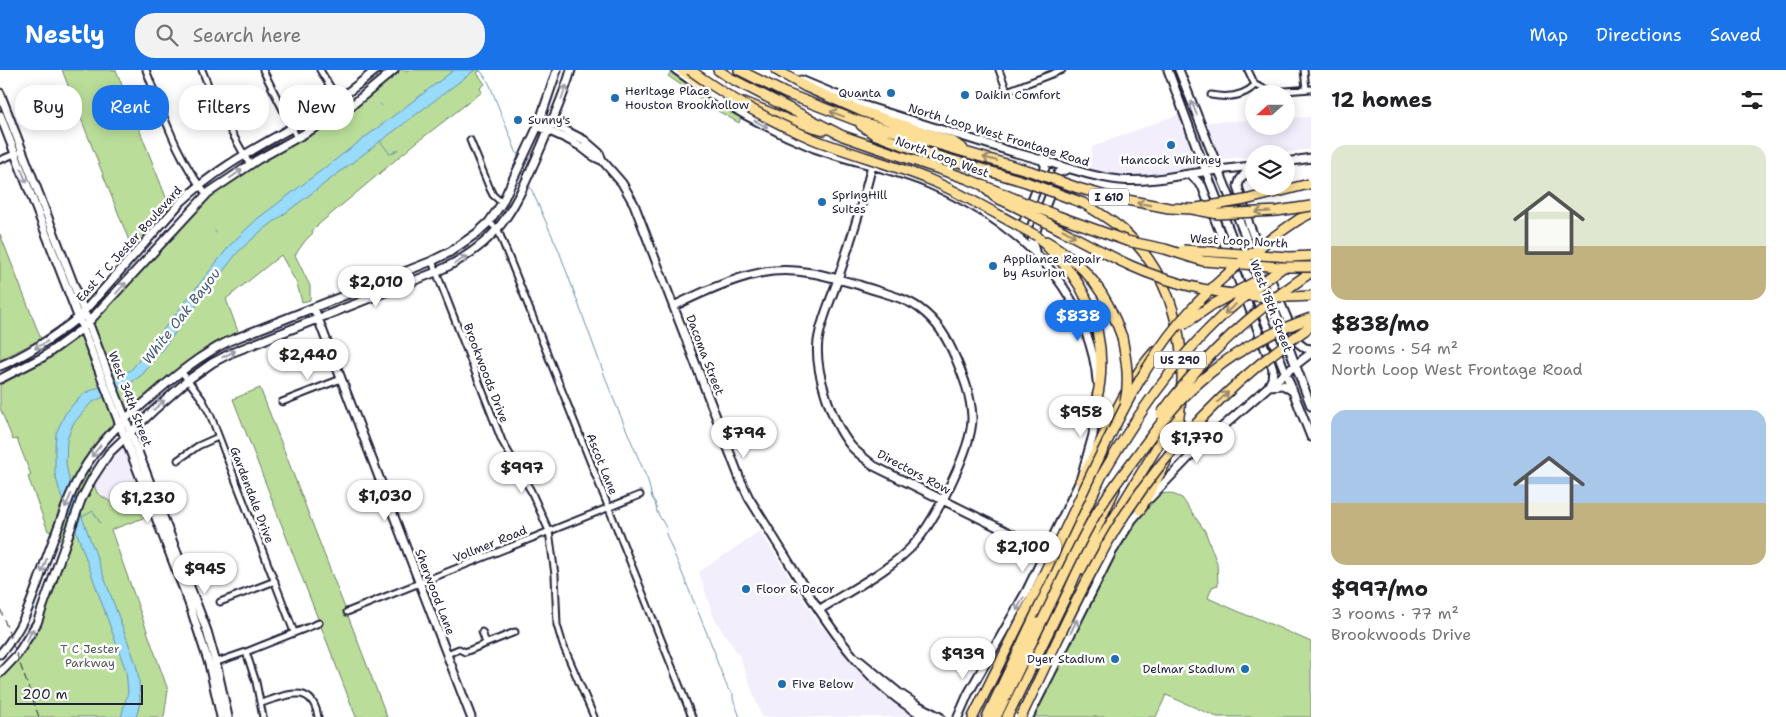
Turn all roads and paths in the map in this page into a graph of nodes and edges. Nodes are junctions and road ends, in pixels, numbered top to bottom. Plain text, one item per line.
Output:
1 (146, 70) edge
2 (202, 70) edge
3 (263, 70) edge
4 (320, 70) edge
5 (376, 70) edge
6 (394, 70) edge
7 (558, 70) edge
8 (571, 70) edge
9 (676, 70) edge
10 (681, 70) edge
11 (690, 70) edge
12 (718, 70) edge
13 (739, 70) edge
14 (776, 70) edge
15 (781, 70) edge
16 (999, 70) edge
17 (1062, 70) edge
18 (1168, 70) edge
19 (1179, 70) edge
20 (1248, 70) edge
21 (1304, 70) edge
22 (329, 85) edge
23 (1255, 85) edge
24 (354, 87) edge
25 (1309, 89) edge
26 (1295, 90) edge
27 (1245, 93) edge
28 (1211, 95) dead end
29 (1, 97) edge
30 (279, 103) edge
31 (354, 103) edge
32 (0, 115) edge
33 (541, 118) junction
34 (855, 120) junction
35 (551, 123) junction
36 (538, 126) junction
37 (1201, 127) junction
38 (1190, 129) junction
39 (287, 130) edge
40 (292, 130) edge
41 (311, 130) edge
42 (548, 130) junction
43 (843, 136) junction
44 (297, 138) junction
45 (470, 140) dead end
46 (22, 151) junction
47 (15, 154) junction
48 (244, 154) junction
49 (970, 154) junction
50 (1311, 158) edge
51 (1040, 159) junction
52 (0, 160) edge
53 (602, 160) junction
54 (1295, 161) edge
55 (250, 165) junction
56 (872, 165) junction
57 (1245, 167) edge
58 (1068, 168) junction
59 (1218, 170) junction
60 (1206, 172) junction
61 (1190, 174) junction
62 (1245, 174) edge
63 (1311, 184) edge
64 (199, 185) junction
65 (207, 195) junction
66 (1011, 201) junction
67 (502, 203) junction
68 (1311, 206) edge
69 (1192, 209) junction
70 (1311, 213) edge
71 (489, 222) junction
72 (498, 230) junction
73 (1011, 232) junction
74 (1037, 236) junction
75 (55, 246) junction
76 (140, 249) junction
77 (1165, 249) junction
78 (1311, 251) edge
79 (1037, 255) junction
80 (1311, 256) edge
81 (148, 257) junction
82 (432, 261) junction
83 (1286, 265) junction
84 (1311, 267) edge
85 (436, 272) junction
86 (1311, 272) edge
87 (838, 279) junction
88 (1311, 296) edge
89 (674, 306) junction
90 (314, 308) junction
91 (81, 314) junction
92 (1311, 318) edge
93 (318, 319) junction
94 (86, 326) junction
95 (1311, 326) edge
96 (1267, 338) junction
97 (1311, 349) edge
98 (1311, 353) edge
99 (14, 360) junction
100 (0, 366) edge
101 (1296, 366) junction
102 (19, 370) junction
103 (181, 371) junction
104 (1182, 372) junction
105 (1285, 374) junction
106 (0, 378) edge
107 (341, 379) junction
108 (188, 380) junction
109 (1269, 386) junction
110 (1291, 390) junction
111 (1097, 398) junction
112 (282, 402) dead end
113 (1311, 406) edge
114 (123, 421) junction
115 (1310, 433) edge
116 (128, 434) junction
117 (218, 436) junction
118 (178, 460) dead end
119 (82, 473) junction
120 (1102, 475) junction
121 (92, 479) junction
122 (1080, 481) junction
123 (640, 495) dead end
124 (942, 500) junction
125 (608, 508) junction
126 (1140, 510) junction
127 (548, 531) junction
128 (1046, 551) junction
129 (275, 581) junction
130 (419, 583) junction
131 (1069, 590) junction
132 (35, 594) junction
133 (46, 599) junction
134 (220, 602) dead end
135 (819, 610) junction
136 (347, 612) dead end
137 (319, 623) dead end
138 (294, 632) junction
139 (482, 632) dead end
140 (515, 632) dead end
141 (486, 643) junction
142 (246, 652) junction
143 (0, 654) edge
144 (447, 654) junction
145 (213, 663) junction
146 (995, 672) junction
147 (0, 673) edge
148 (897, 695) junction
149 (966, 699) junction
150 (261, 703) junction
151 (1008, 716) edge
152 (221, 717) edge
153 (228, 717) edge
154 (263, 717) edge
155 (318, 717) edge
156 (471, 717) edge
157 (594, 717) edge
158 (692, 717) edge
159 (926, 717) edge
160 (940, 717) edge
161 (958, 717) edge
162 (964, 717) edge
163 (968, 717) edge
164 (973, 717) edge
165 (987, 717) edge
166 (996, 717) edge
167 (1021, 717) edge
168 (1028, 717) edge

1 - 64 street
2 - 48 street
3 - 30 street
4 - 22 street
5 - 24 main road, East T C Jester Boulevard
6 - 31 main road, East T C Jester Boulevard
7 - 33 main road
35 -> 8 main road
9 -> 56 main road
10 - 43 highway
11 - 74 highway, bridge
12 - 43 highway, North Loop West
34 -> 13 highway, North Loop West / I 610
14 - 49 highway
15 - 51 main road, North Loop West Frontage Road
16 - 17 street
18 - 38 main road, West 18th Street
37 -> 19 main road, West 18th Street
20 - 23 street
21 - 25 street
25 - 26 street
27 - 28 street
29 - 46 main road, West 34th Street
32 - 47 main road, West 34th Street
33 - 35 main road, Dacoma Street
33 - 36 main road
34 - 49 highway, North Loop West / I 610
34 - 104 highway, bridge
35 - 42 main road
35 - 53 main road, Dacoma Street
36 - 42 main road, Dacoma Street
36 - 67 main road
37 - 38 main road
37 - 59 main road, West 18th Street
38 - 60 main road, West 18th Street
39 - 48 main road, East T C Jester Boulevard
40 - 44 street
41 - 44 main road, East T C Jester Boulevard
42 - 53 main road, Dacoma Street
42 - 72 main road
43 - 66 highway, North Loop West
44 - 55 main road, East T C Jester Boulevard
45 - 67 street
46 - 47 street
46 - 75 main road, West 34th Street
47 - 52 street
47 -> 75 main road, West 34th Street
48 - 55 street
48 - 64 main road, East T C Jester Boulevard
69 -> 49 highway, North Loop West / I 610, bridge
50 - 54 main road
51 - 58 main road, North Loop West Frontage Road
51 - 73 main road
53 - 89 main road, Dacoma Street
65 -> 55 main road, East T C Jester Boulevard
56 - 73 main road
56 - 87 main road, Directors Row
57 - 59 main road, North Loop West Frontage Road
58 - 61 main road, North Loop West Frontage Road
58 - 79 main road
59 - 60 main road, North Loop West Frontage Road
59 - 101 main road, West 18th Street
60 - 61 main road, North Loop West Frontage Road
60 - 105 main road, West 18th Street
61 - 109 main road
62 - 97 main road
63 - 69 highway, bridge
64 - 65 street
64 - 76 main road, East T C Jester Boulevard
65 - 81 main road, East T C Jester Boulevard
66 - 77 highway, North Loop West, bridge
66 -> 88 highway, bridge
67 - 71 main road
68 -> 69 highway, West Loop North / I 610, bridge
70 - 146 highway, bridge
71 - 72 street, Ascot Lane
71 - 82 main road
85 -> 72 main road
72 - 125 street, Ascot Lane
73 - 79 main road
74 - 111 highway
74 - 120 highway, bridge
75 - 91 main road, West 34th Street
76 - 81 main road
76 - 91 main road, East T C Jester Boulevard
77 - 80 highway, West Loop North, bridge
77 - 84 highway, bridge
78 - 83 highway, US 290
79 - 111 main road
94 -> 81 main road, East T C Jester Boulevard
82 - 85 street, Brookwoods Drive
82 - 90 main road
83 -> 120 highway, US 290, bridge
83 - 122 highway, bridge
85 - 93 main road
85 - 127 street, Brookwoods Drive
86 - 131 highway, US 290, bridge
87 - 89 main road
87 - 124 main road, Directors Row
87 - 124 main road
89 - 135 main road, Dacoma Street
90 - 93 main road, Sherwood Lane
90 - 103 main road
91 - 94 main road, West 34th Street
91 -> 99 main road, East T C Jester Boulevard
92 - 96 highway, bridge
93 - 107 main road, Sherwood Lane
108 -> 93 main road
94 - 102 main road, East T C Jester Boulevard
94 - 114 main road, West 34th Street
95 - 96 highway, bridge
167 -> 95 highway, bridge
96 - 166 highway, bridge
98 - 101 main road
99 - 100 main road, East T C Jester Boulevard
99 - 102 main road
101 - 105 main road
101 - 113 main road, West 18th Street
102 - 106 main road
103 - 108 street, Gardendale Drive
103 - 114 main road
104 - 126 highway
104 - 131 highway
105 - 109 main road
105 - 110 main road, West 18th Street
107 - 112 street
107 - 130 main road, Sherwood Lane
116 -> 108 main road
108 - 117 street, Gardendale Drive
109 - 110 main road
109 - 126 main road
110 - 115 main road, West 18th Street
111 - 122 main road
114 - 116 main road, West 34th Street
114 -> 119 main road
116 - 121 main road
116 - 145 main road, West 34th Street
117 - 118 street
117 - 129 street, Gardendale Drive
119 - 121 main road
119 -> 132 main road
120 - 165 highway, US 290
121 - 133 main road
122 - 128 main road
123 - 125 street, Vollmer Road
124 - 128 main road, Directors Row
124 - 135 main road
125 - 127 street, Vollmer Road
125 - 158 street, Ascot Lane
168 -> 126 main road
127 - 130 street, Vollmer Road
127 - 157 street, Brookwoods Drive
128 -> 149 main road
129 - 134 street
129 - 138 street, Gardendale Drive
130 - 136 street, Vollmer Road
130 - 144 main road, Sherwood Lane
131 - 151 highway, US 290
132 - 133 main road
132 - 143 main road
147 -> 133 main road
135 - 148 main road, Dacoma Street
137 - 138 street
138 - 142 street
139 - 141 street
140 - 141 street
141 - 144 street
142 - 145 street
142 - 150 street
144 - 156 main road, Sherwood Lane
145 - 152 main road, West 34th Street
145 - 153 main road, West 34th Street
146 - 163 highway
146 - 164 highway
148 - 159 main road, Dacoma Street
148 - 160 main road, Dacoma Street
149 - 161 main road
149 - 162 main road
150 - 154 street
150 - 155 street

